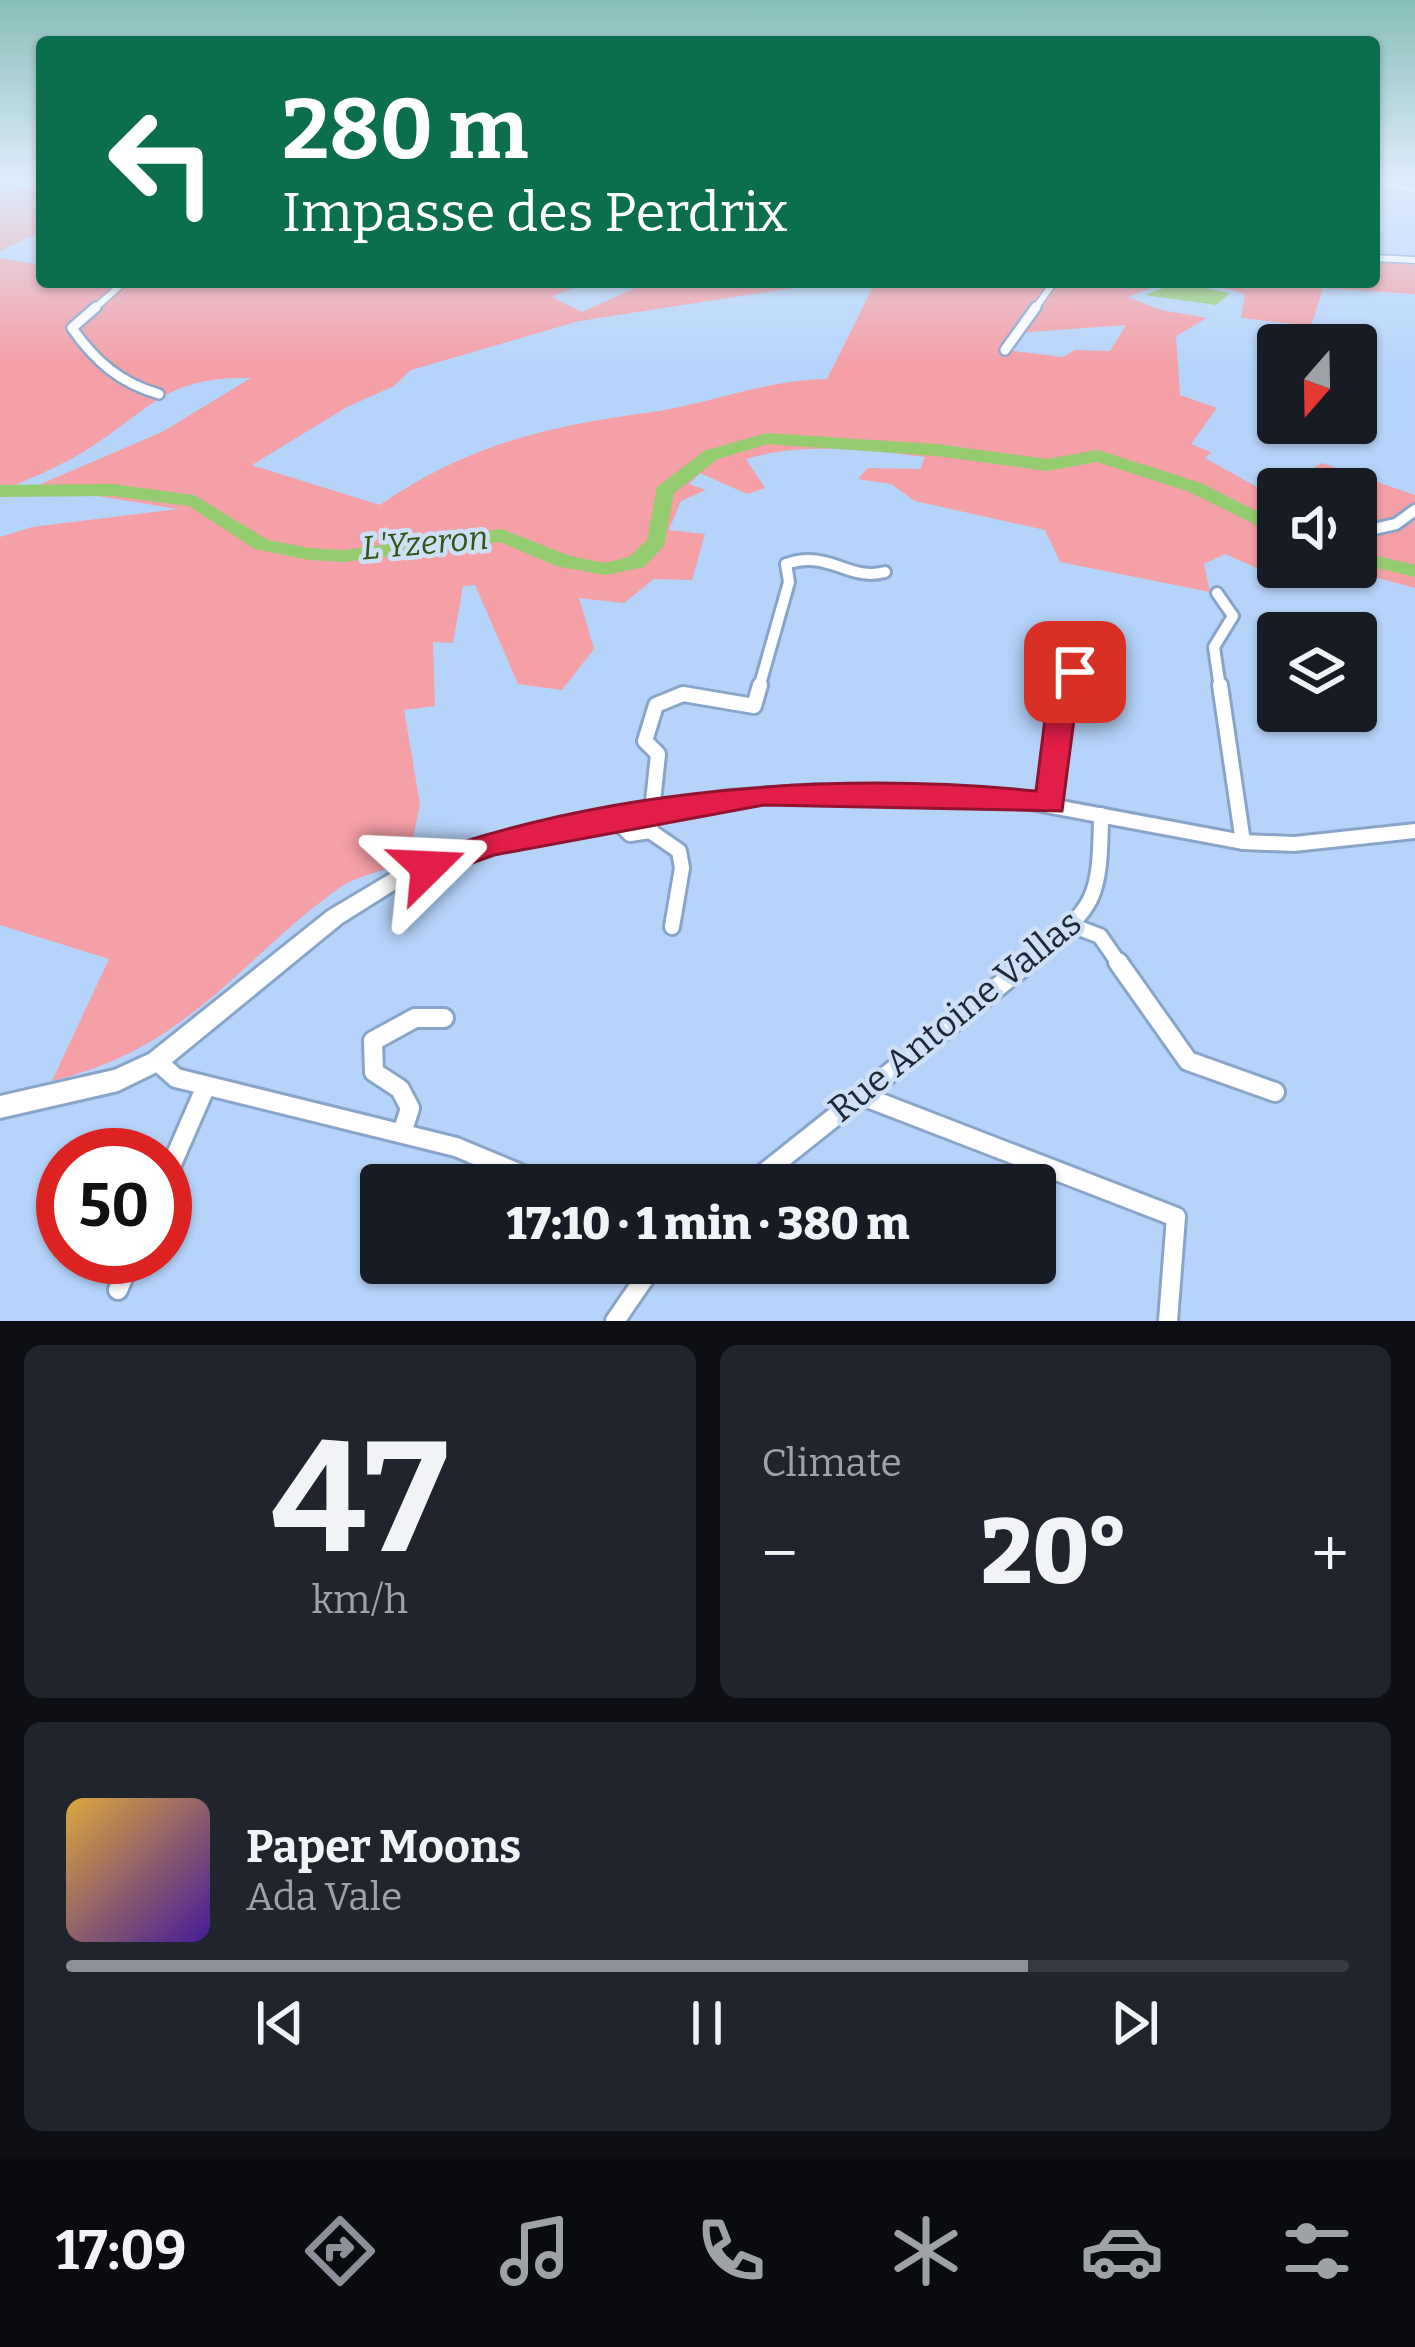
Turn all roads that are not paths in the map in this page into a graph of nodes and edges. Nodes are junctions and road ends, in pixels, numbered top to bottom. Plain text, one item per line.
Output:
1 (1380, 258) edge
2 (1415, 260) edge
3 (117, 288) edge
4 (1050, 288) edge
5 (1005, 350) dead end
6 (159, 394) dead end
7 (1415, 510) edge
8 (1377, 529) edge
9 (885, 572) dead end
10 (1217, 592) dead end
11 (1070, 643) dead end
12 (1051, 803) junction
13 (1101, 815) junction
14 (651, 822) junction
15 (1415, 831) edge
16 (1243, 842) junction
17 (1071, 925) junction
18 (672, 927) dead end
19 (444, 1018) dead end
20 (157, 1061) junction
21 (206, 1086) junction
22 (1275, 1092) dead end
23 (860, 1095) junction
24 (0, 1107) edge
25 (188, 1128) edge
26 (402, 1133) junction
27 (496, 1164) edge
28 (774, 1164) edge
29 (121, 1284) edge
30 (639, 1284) edge
31 (118, 1290) dead end
32 (615, 1321) edge
33 (1168, 1321) edge

1 - 2 street
3 - 6 street
4 - 5 street
7 - 8 street
9 - 14 street
10 - 16 street
11 - 12 street
12 - 13 main road
12 - 14 main road
13 - 16 main road
13 - 17 street, Rue Antoine Vallas
14 - 18 street
14 - 20 main road
15 - 16 main road
17 - 22 street
17 - 23 street, Rue Antoine Vallas
19 - 26 street
20 - 21 street
20 - 24 main road
21 - 25 street
21 - 26 street
23 - 28 street, Rue Antoine Vallas
23 - 33 street
26 - 27 street
29 - 31 street
30 - 32 street

